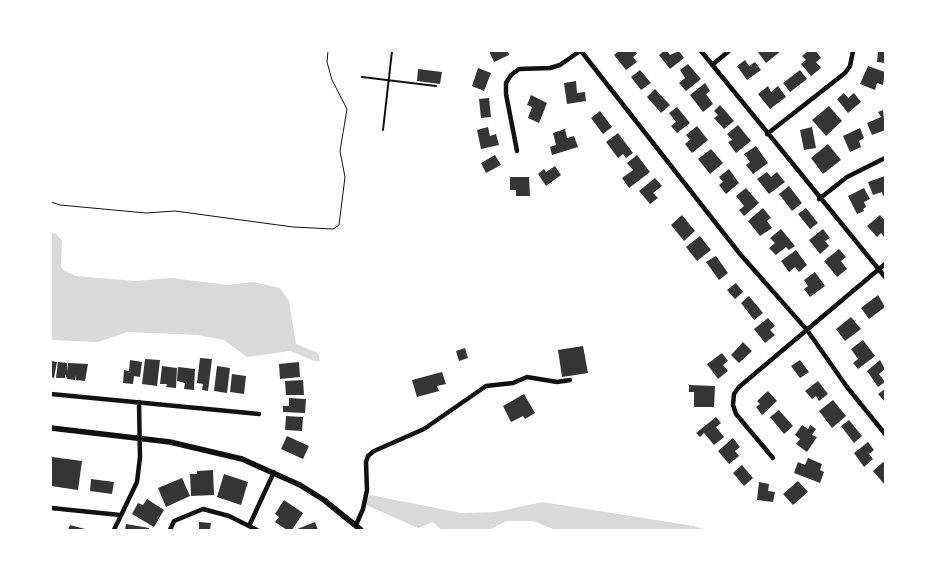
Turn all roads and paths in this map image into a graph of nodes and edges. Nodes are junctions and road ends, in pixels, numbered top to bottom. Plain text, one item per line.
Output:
1 (328, 51) edge
2 (392, 51) edge
3 (580, 51) edge
4 (701, 51) edge
5 (729, 51) edge
6 (853, 51) edge
7 (712, 65) junction
8 (362, 77) dead end
9 (390, 80) junction
10 (436, 86) dead end
11 (51, 88) edge
12 (383, 130) dead end
13 (767, 134) junction
14 (51, 140) edge
15 (517, 151) dead end
16 (885, 158) edge
17 (819, 199) junction
18 (51, 202) edge
19 (885, 264) edge
20 (878, 269) junction
21 (885, 278) edge
22 (807, 330) junction
23 (570, 380) dead end
24 (51, 394) edge
25 (139, 402) junction
26 (259, 414) dead end
27 (51, 428) edge
28 (885, 434) edge
29 (140, 439) junction
30 (773, 458) dead end
31 (274, 472) junction
32 (51, 508) edge
33 (120, 515) junction
34 (249, 526) junction
35 (358, 527) edge
36 (114, 530) edge
37 (170, 530) edge
38 (257, 530) edge

1 - 18 path
2 - 9 lane
3 - 15 street
3 - 22 street
4 - 7 street
5 - 7 street
6 - 13 street
7 - 13 street
8 - 9 lane
9 - 10 lane
9 - 12 lane
11 - 14 path
13 - 17 street
16 - 17 street
17 - 20 street
19 - 20 street
20 - 21 street
20 - 22 street
22 - 28 street
22 - 30 street
23 - 35 street
24 - 25 street
25 - 26 street
25 - 29 street
27 - 29 street
29 - 31 street
29 - 33 street
31 - 34 street
31 - 35 street
32 - 33 street
33 - 36 street
34 - 37 street
34 - 38 street

